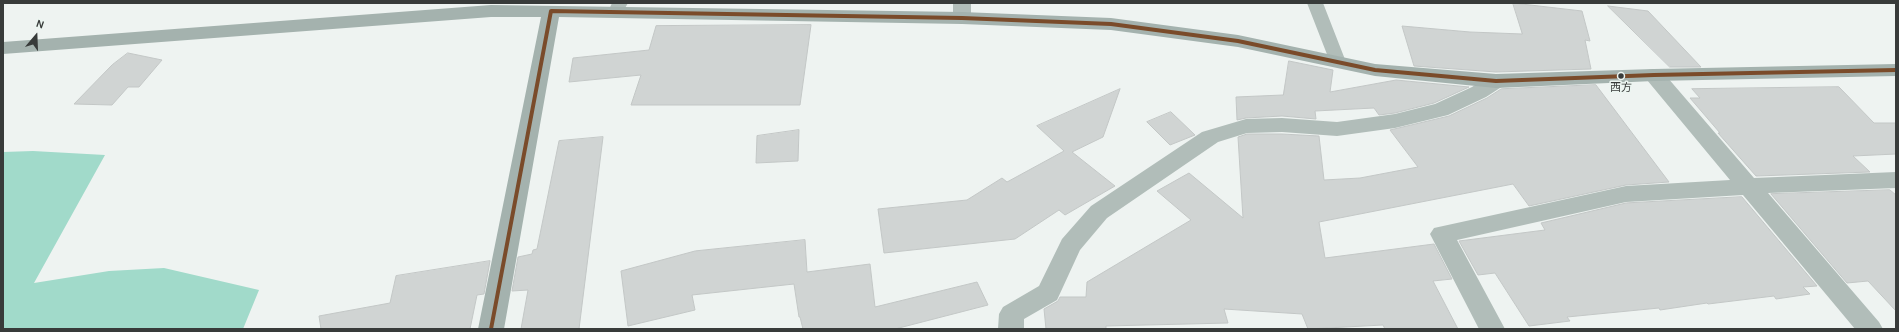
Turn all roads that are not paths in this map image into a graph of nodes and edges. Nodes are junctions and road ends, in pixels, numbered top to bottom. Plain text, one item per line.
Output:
1 (1315, 3) edge
2 (537, 8) edge
3 (618, 8) edge
4 (962, 10) edge
5 (3, 48) edge
6 (1338, 62) junction
7 (1896, 70) edge
8 (1654, 75) junction
9 (1496, 81) junction
10 (1896, 180) edge
11 (1748, 186) junction
12 (1864, 328) edge
13 (491, 329) edge
14 (1010, 329) edge
15 (1492, 329) edge

1 - 6 lane
2 - 3 street
2 - 5 street
2 - 13 street
3 - 4 street
4 - 6 street
6 - 9 street
7 - 8 street
8 - 9 street
8 - 11 street
9 - 14 street
10 - 11 street
11 - 12 street
11 - 15 street

